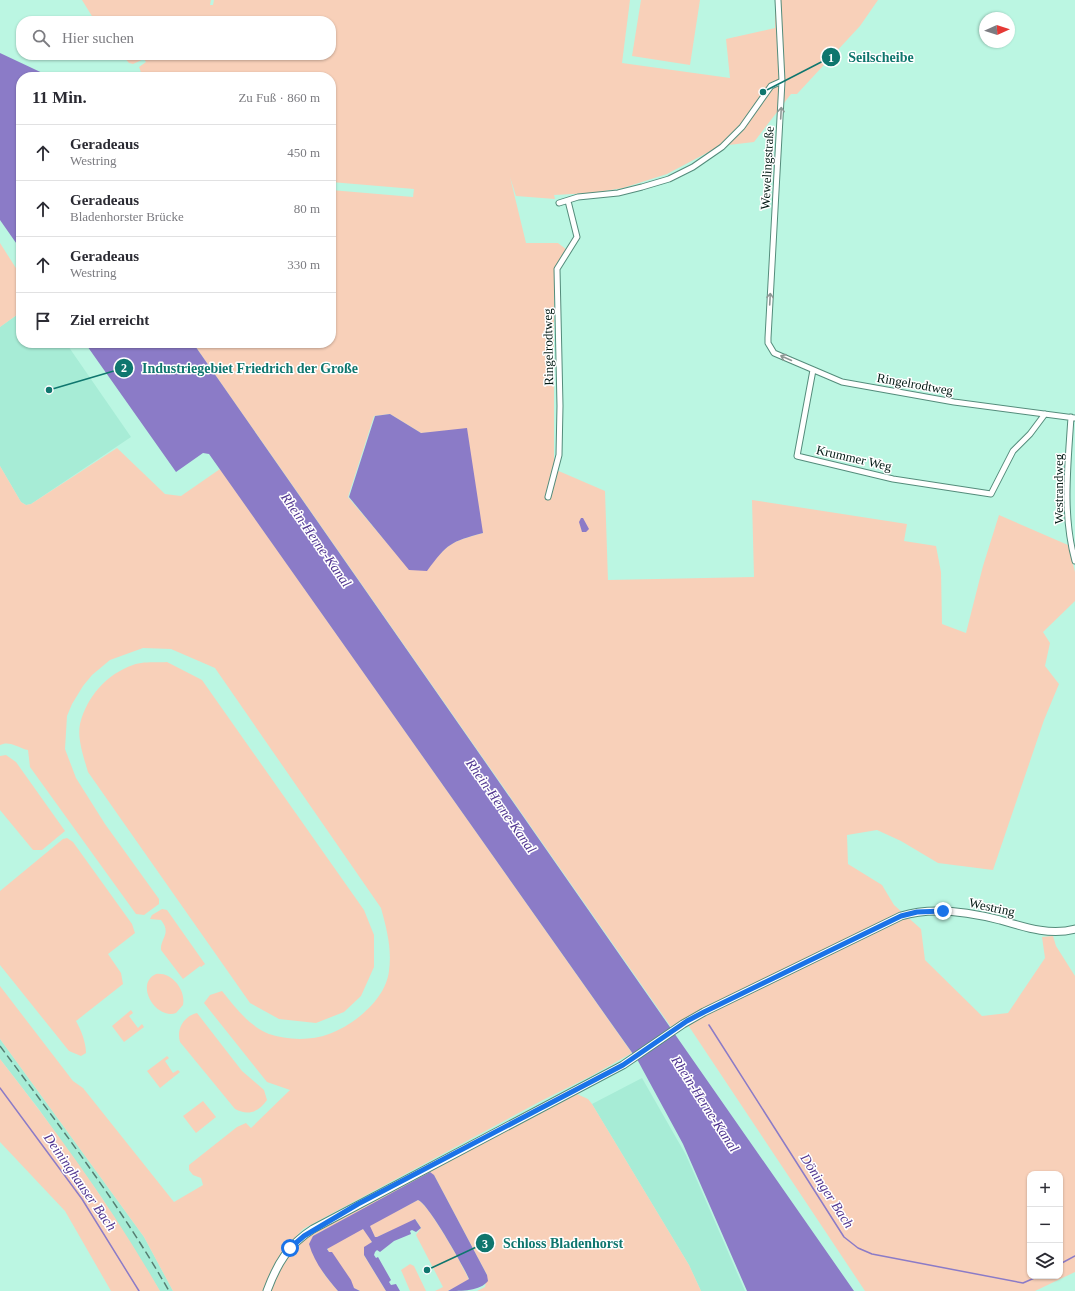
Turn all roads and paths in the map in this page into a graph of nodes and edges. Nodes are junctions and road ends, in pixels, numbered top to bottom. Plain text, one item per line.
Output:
1 (778, 0) edge
2 (782, 81) junction
3 (568, 201) junction
4 (559, 203) dead end
5 (768, 338) joint
6 (813, 370) junction
7 (1045, 414) junction
8 (1073, 417) edge
9 (548, 497) dead end
10 (1075, 561) edge
11 (1075, 929) edge
12 (267, 1291) edge

1 - 2 street, Wewelingstraße
2 - 3 street
5 -> 2 street, Wewelingstraße
3 - 4 street
3 - 9 street, Ringelrodtweg
6 -> 5 street, Ringelrodtweg
6 - 7 street, Ringelrodtweg
6 - 7 street, Krummer Weg
7 - 8 street, Ringelrodtweg
8 - 10 street, Westrandweg
11 - 12 main road, Westring

